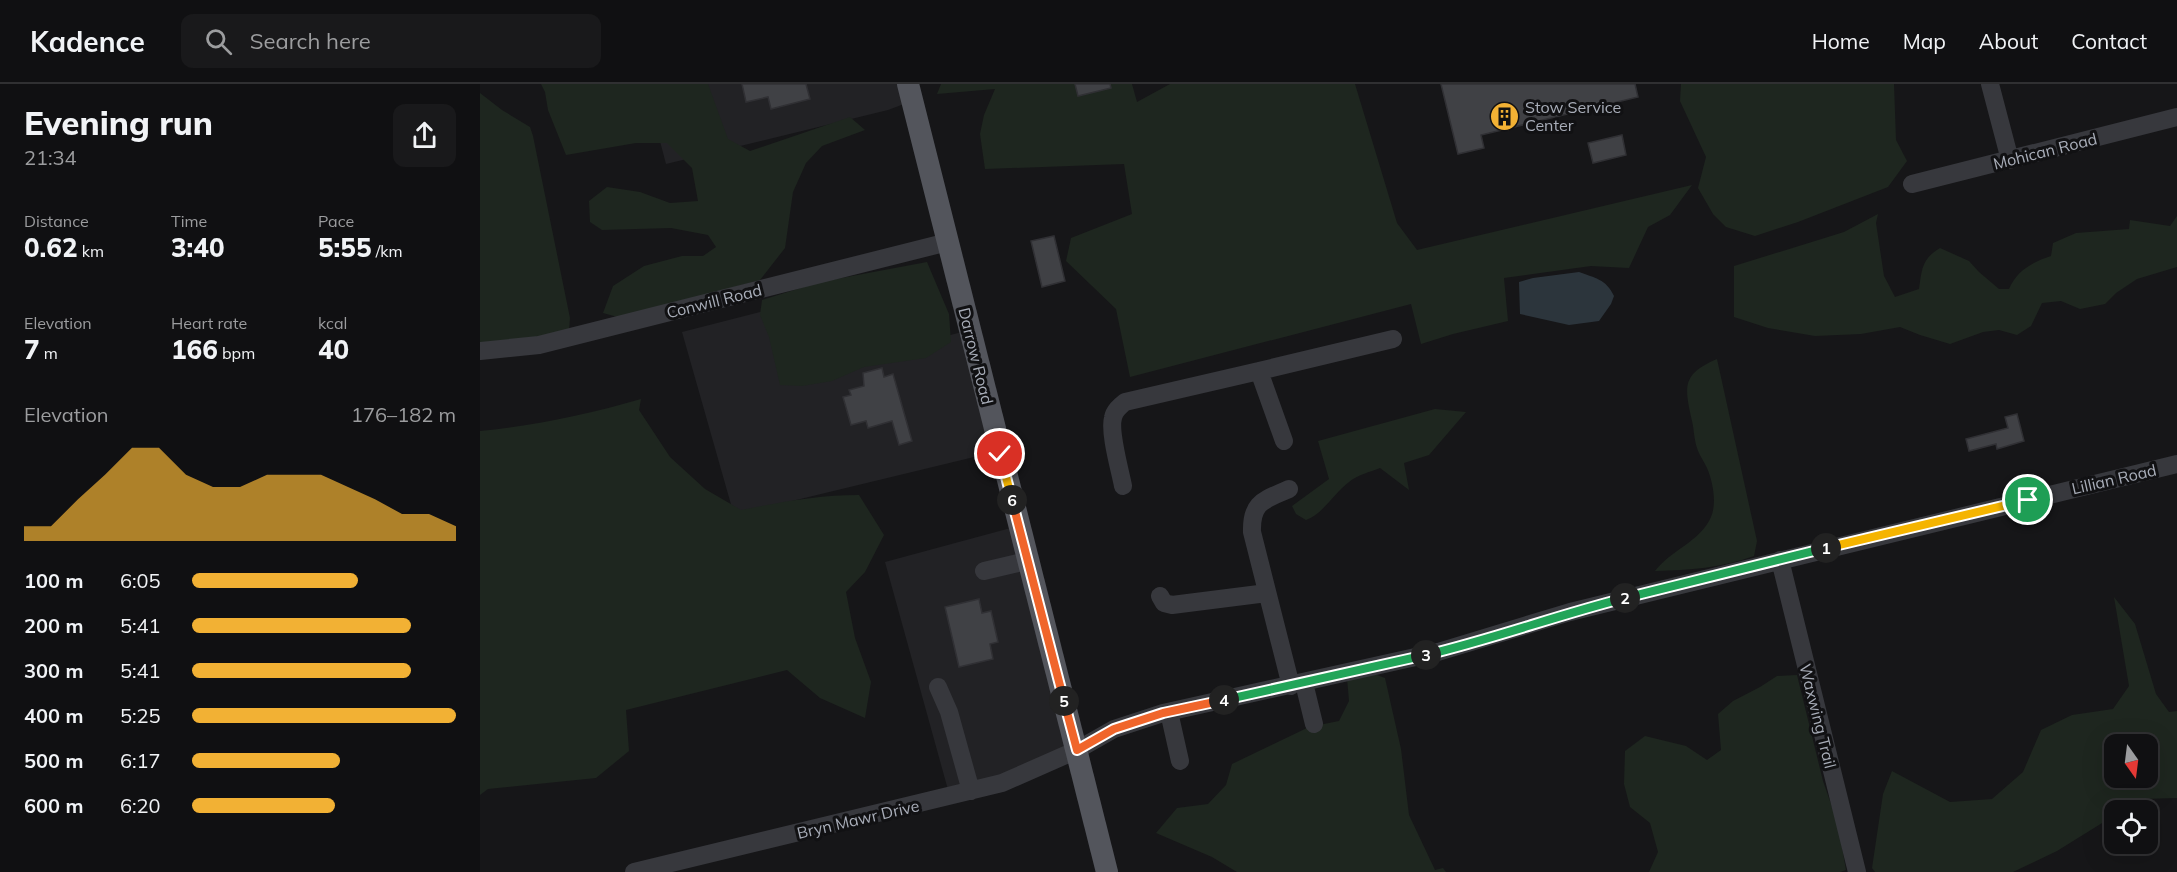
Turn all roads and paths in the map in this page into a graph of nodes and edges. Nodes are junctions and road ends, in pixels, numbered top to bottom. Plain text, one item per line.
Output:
1 (908, 84) edge
2 (1990, 84) edge
3 (2177, 117) edge
4 (2010, 159) junction
5 (1912, 184) dead end
6 (948, 242) junction
7 (1394, 339) dead end
8 (480, 351) edge
9 (1259, 371) junction
10 (1284, 441) dead end
11 (2177, 464) edge
12 (1122, 486) dead end
13 (1289, 489) dead end
14 (1780, 560) junction
15 (1027, 561) junction
16 (984, 571) dead end
17 (1268, 593) junction
18 (1160, 596) dead end
19 (1298, 684) junction
20 (938, 687) dead end
21 (1169, 712) junction
22 (1314, 724) dead end
23 (1077, 750) junction
24 (1180, 761) dead end
25 (971, 791) junction
26 (634, 872) edge
27 (1107, 872) edge
28 (1857, 872) edge

1 - 6 main road, Darrow Road
2 - 4 street
3 - 4 street, Mohican Road
4 - 5 street, Mohican Road
6 - 8 street, Conwill Road
6 - 15 main road, Darrow Road
7 - 9 street
9 - 10 street
9 - 12 street
11 - 14 street, Lillian Road
13 - 17 street
14 - 19 street, Lillian Road
14 - 28 street, Waxwing Trail
15 - 16 street
15 - 23 main road, Darrow Road
17 - 18 street
17 - 19 street
19 - 21 street, Lillian Road
19 - 22 street
20 - 25 street
21 - 23 street, Lillian Road
21 - 24 street
23 - 25 street, Bryn Mawr Drive
23 - 27 main road, Darrow Road
25 - 26 street, Bryn Mawr Drive

